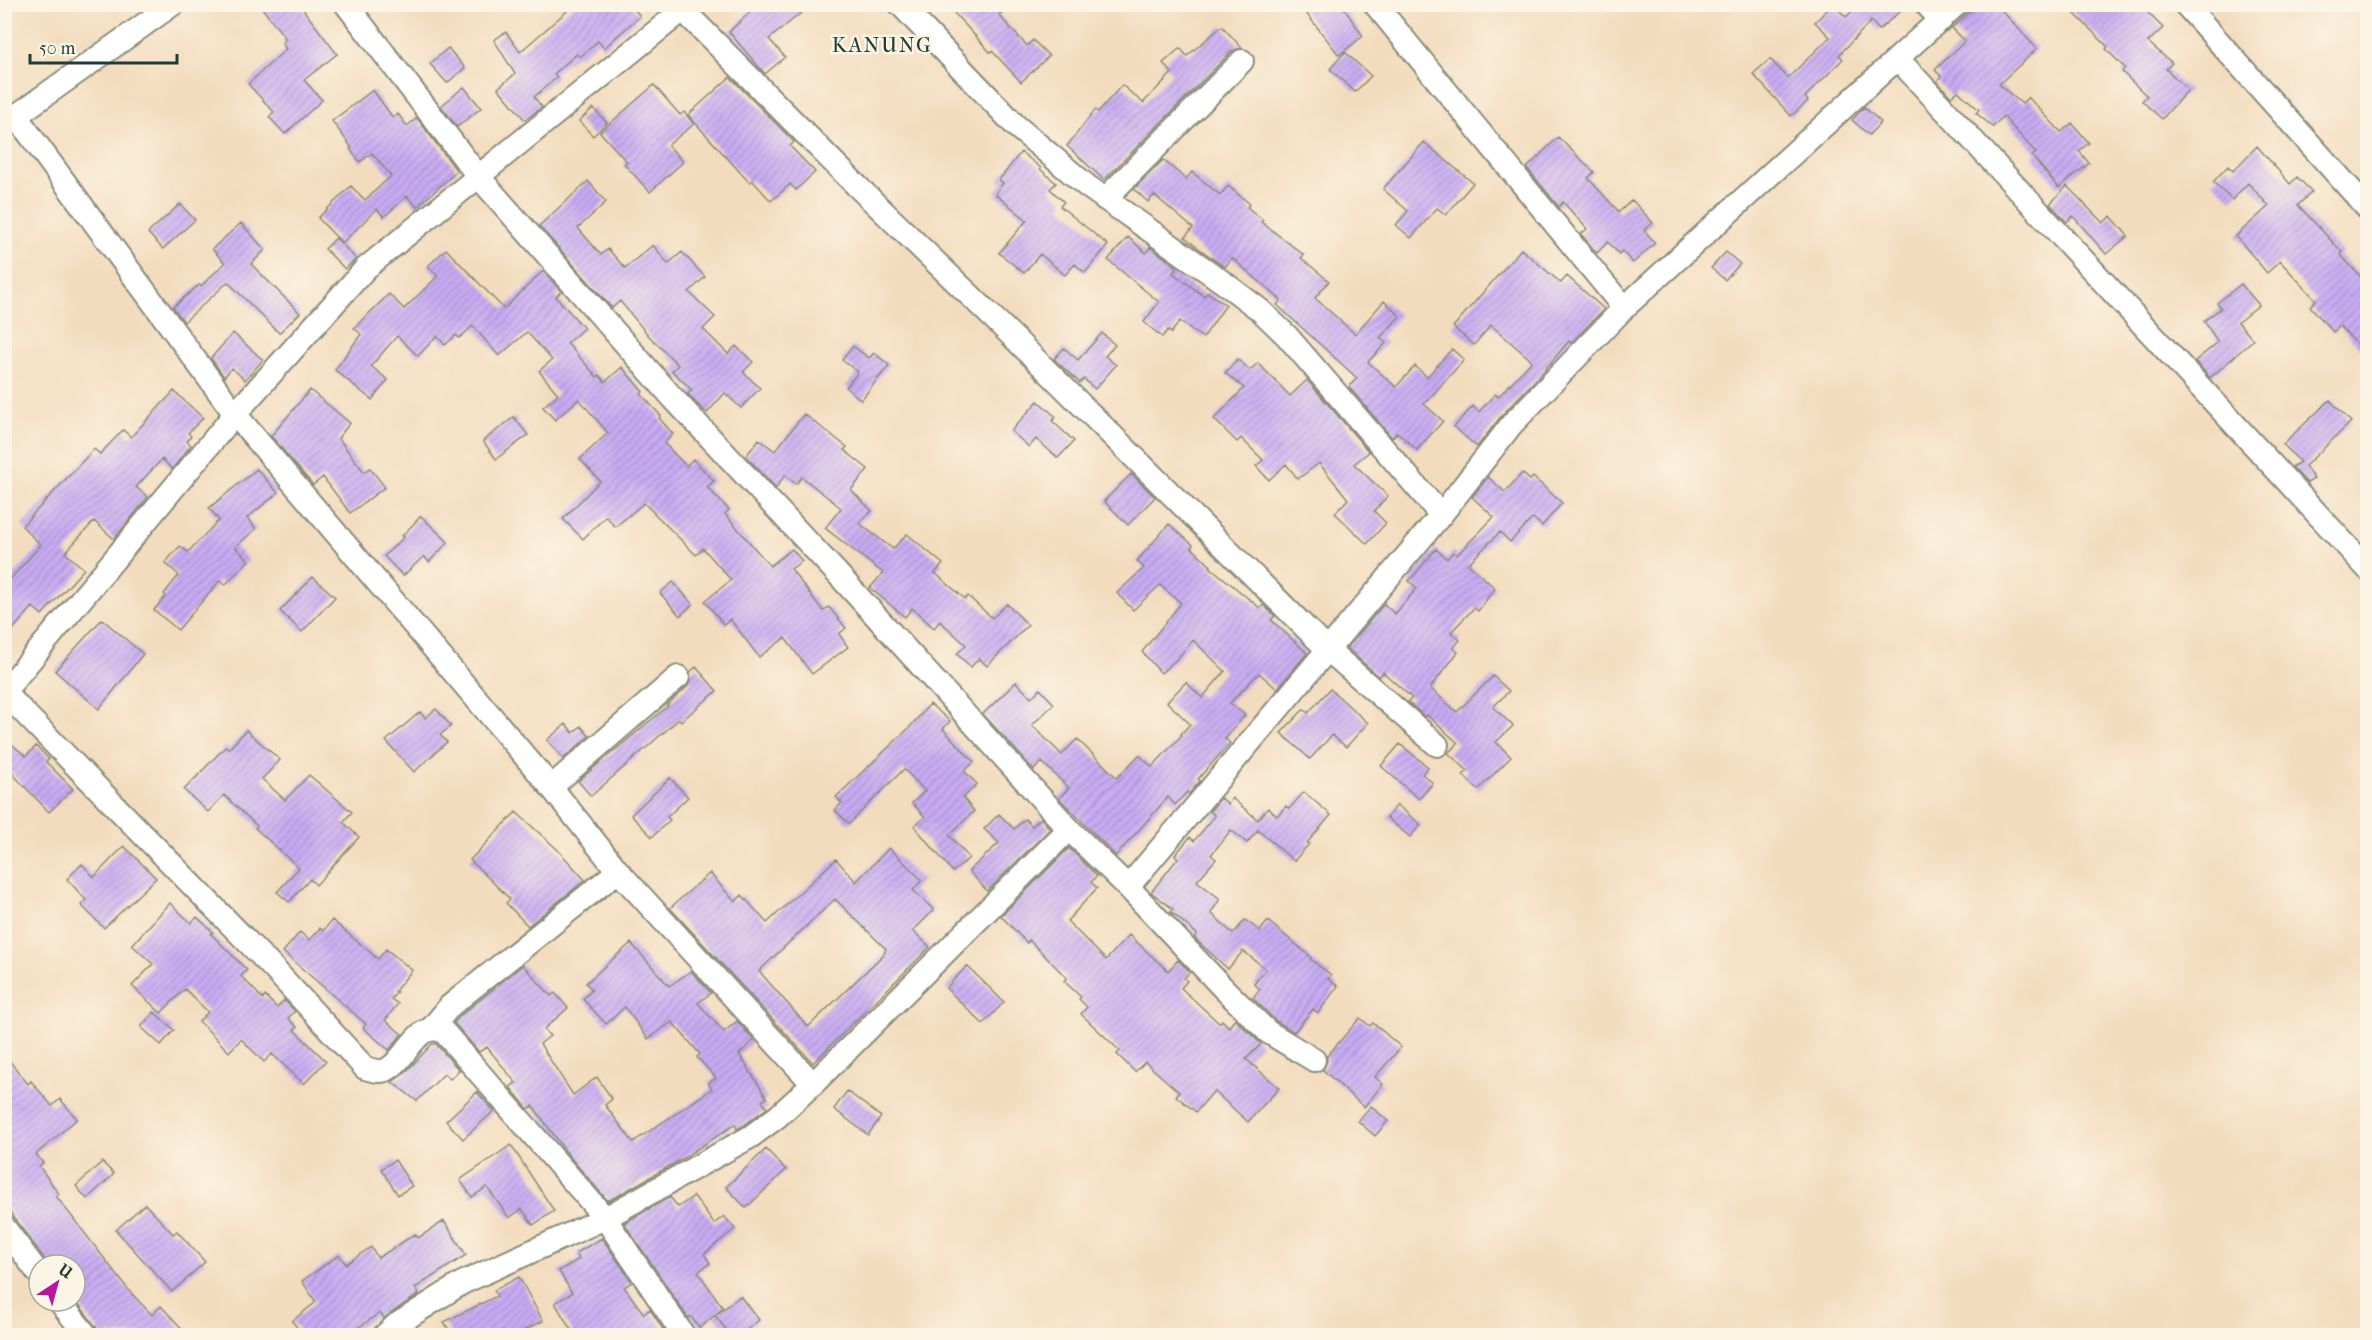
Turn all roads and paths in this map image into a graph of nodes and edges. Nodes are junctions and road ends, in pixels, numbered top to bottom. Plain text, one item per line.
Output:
1 (173, 4) edge
2 (346, 4) edge
3 (900, 4) edge
4 (1375, 4) edge
5 (1958, 4) edge
6 (2185, 4) edge
7 (686, 7) edge
8 (1933, 12) edge
9 (1898, 59) junction
10 (1242, 61) dead end
11 (10, 120) edge
12 (478, 176) junction
13 (1105, 199) junction
14 (2367, 209) edge
15 (1624, 308) junction
16 (235, 414) junction
17 (1441, 515) junction
18 (2367, 569) edge
19 (1327, 649) junction
20 (678, 677) dead end
21 (4, 692) edge
22 (1437, 745) dead end
23 (551, 787) junction
24 (1069, 829) junction
25 (618, 871) junction
26 (1128, 887) junction
27 (430, 1029) junction
28 (1314, 1060) dead end
29 (813, 1084) junction
30 (605, 1218) junction
31 (4, 1227) edge
32 (27, 1258) edge
33 (69, 1313) edge
34 (87, 1335) edge
35 (384, 1335) edge
36 (684, 1335) edge

1 - 11 street
2 - 12 street
3 - 13 street
4 - 15 street
5 - 8 street
6 - 14 street
7 - 12 street
7 - 19 street
8 - 9 street
9 - 15 street
9 - 18 street
10 - 13 street
11 - 16 street
12 - 16 street
12 - 24 street
13 - 17 street
15 - 17 street
16 - 21 street
16 - 23 street
17 - 19 street
19 - 22 street
19 - 26 street
20 - 23 street
21 - 27 street
23 - 25 street
24 - 26 street
24 - 29 street
25 - 27 street
25 - 29 street
26 - 28 street
27 - 30 street
29 - 30 street
30 - 35 street
30 - 36 street
31 - 32 street
33 - 34 street

